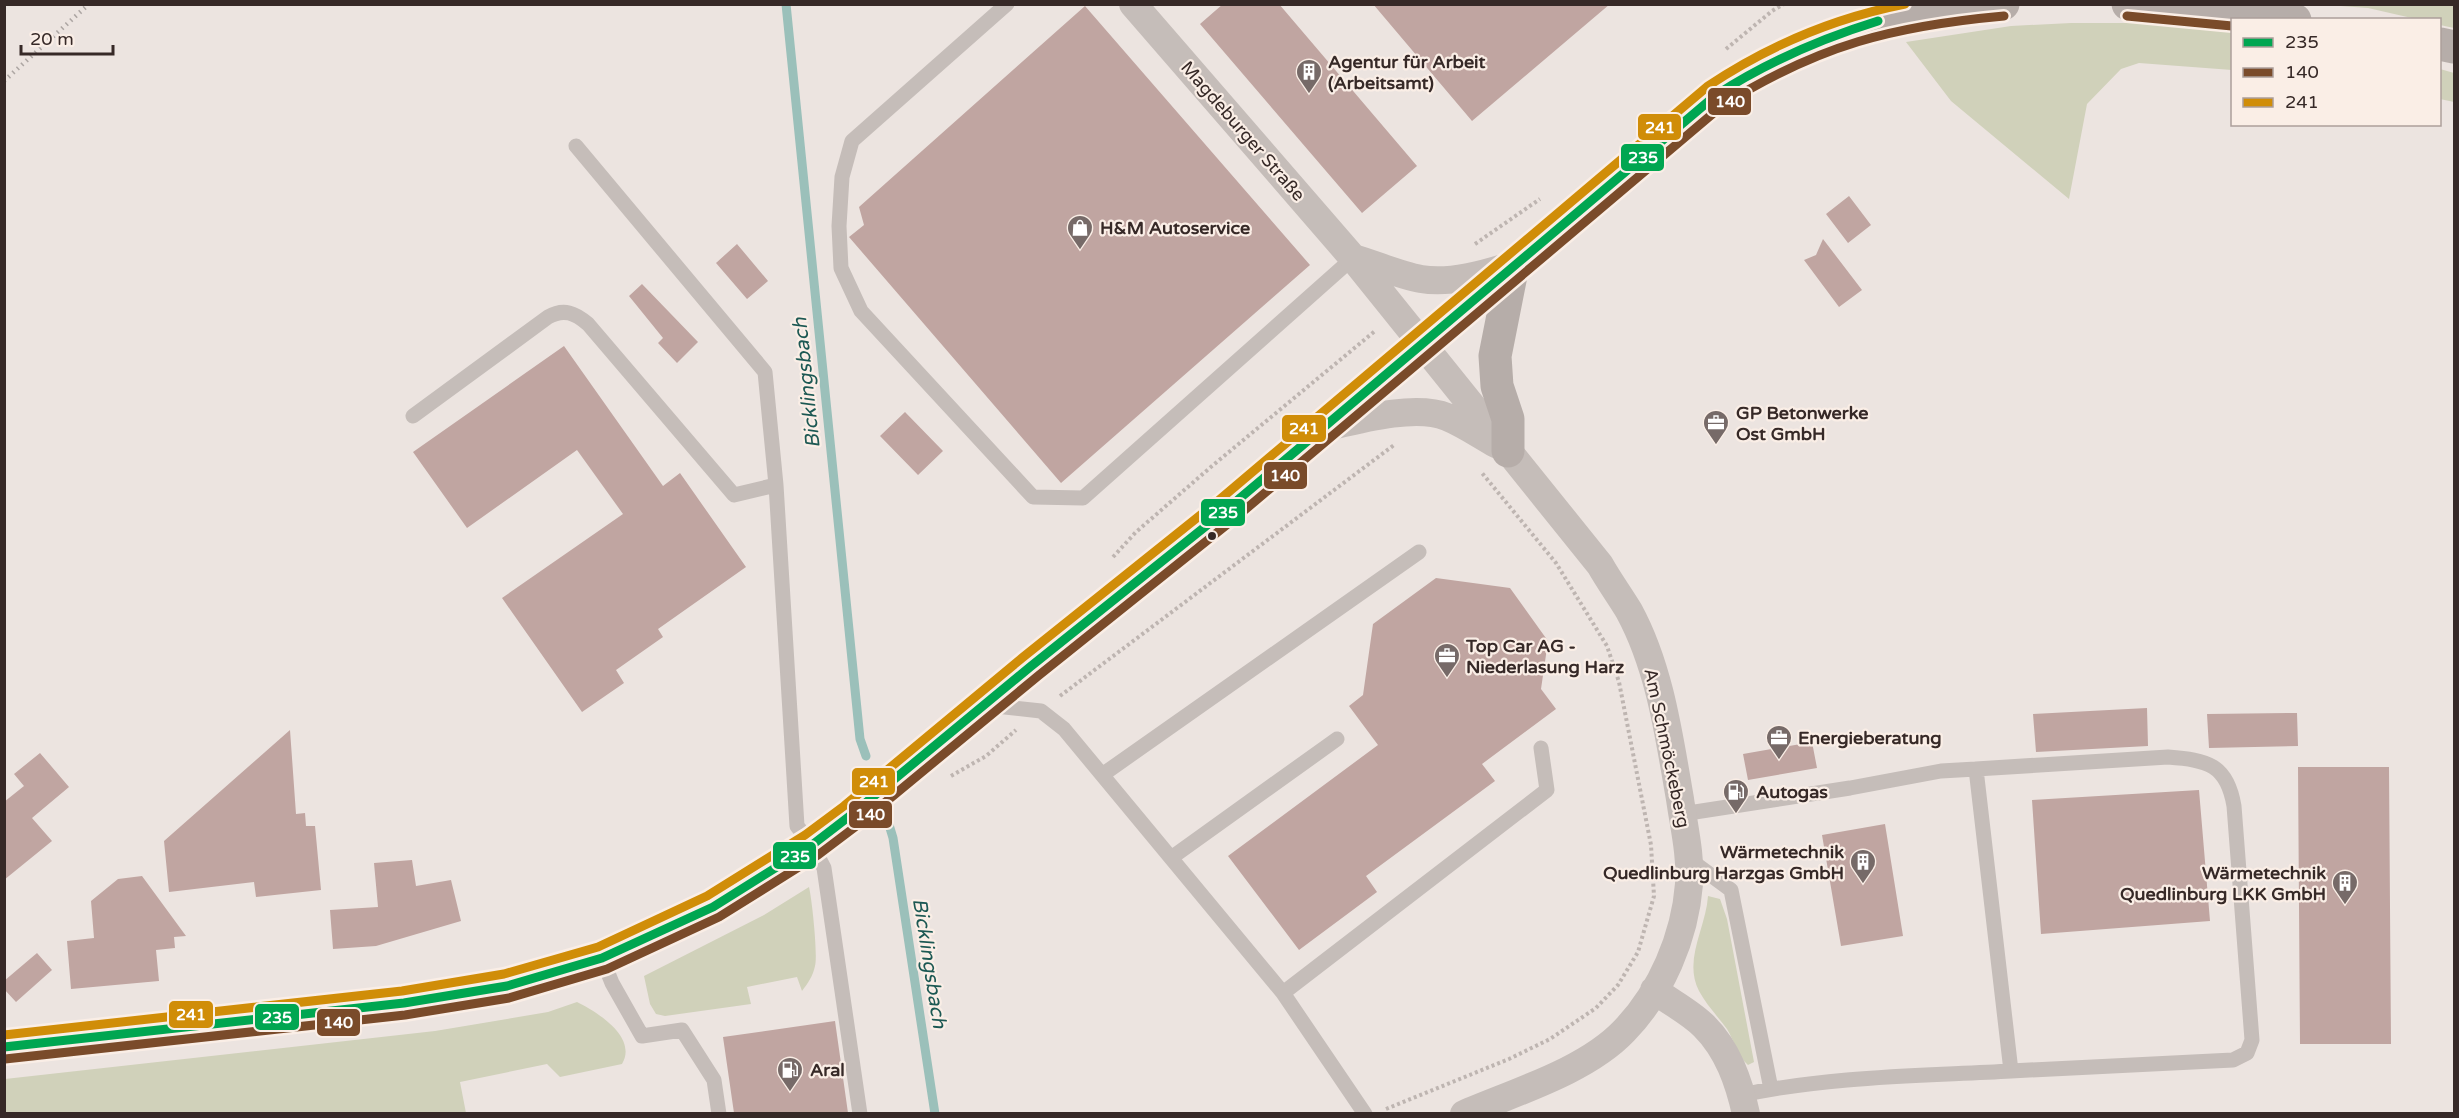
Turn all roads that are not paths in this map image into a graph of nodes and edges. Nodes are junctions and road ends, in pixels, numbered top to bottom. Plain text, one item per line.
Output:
1 (1007, 4) edge
2 (1133, 4) edge
3 (2003, 4) edge
4 (2128, 4) edge
5 (1876, 13) edge
6 (2274, 18) edge
7 (576, 146) dead end
8 (1353, 258) junction
9 (1513, 265) junction
10 (1421, 343) junction
11 (413, 416) dead end
12 (1324, 428) junction
13 (1508, 451) junction
14 (776, 485) junction
15 (1419, 552) dead end
16 (985, 704) junction
17 (1337, 739) dead end
18 (1541, 748) dead end
19 (1976, 769) junction
20 (1102, 775) junction
21 (1682, 814) junction
22 (812, 845) junction
23 (1171, 858) junction
24 (1689, 859) junction
25 (602, 958) junction
26 (1654, 990) junction
27 (1283, 993) junction
28 (4, 1047) edge
29 (2011, 1071) junction
30 (1771, 1089) junction
31 (1744, 1104) edge
32 (719, 1113) edge
33 (860, 1113) edge
34 (1365, 1113) edge
35 (1464, 1113) edge

1 - 8 lane
2 - 8 street, Magdeburger Straße
3 - 5 main road
4 - 6 main road
5 - 9 main road
7 - 14 lane
8 - 9 street
8 - 10 street, Magdeburger Straße
9 - 10 main road
9 - 13 main road
10 - 12 main road
10 - 13 street, Am Schmöckeberg
11 - 14 lane
12 - 13 street
12 - 16 main road
13 - 21 street, Am Schmöckeberg
14 - 22 lane
15 - 20 lane
16 - 20 lane
16 - 22 main road
17 - 23 lane
18 - 27 lane
19 - 21 lane
19 - 29 lane
19 - 29 lane
20 - 23 lane
21 - 24 street, Am Schmöckeberg
22 - 25 main road
22 - 33 lane
23 - 27 lane
24 - 26 street, Am Schmöckeberg
24 - 30 lane
25 - 28 main road
25 - 32 lane
26 - 31 street
26 - 35 street
27 - 34 lane
29 - 30 lane
30 - 31 lane

